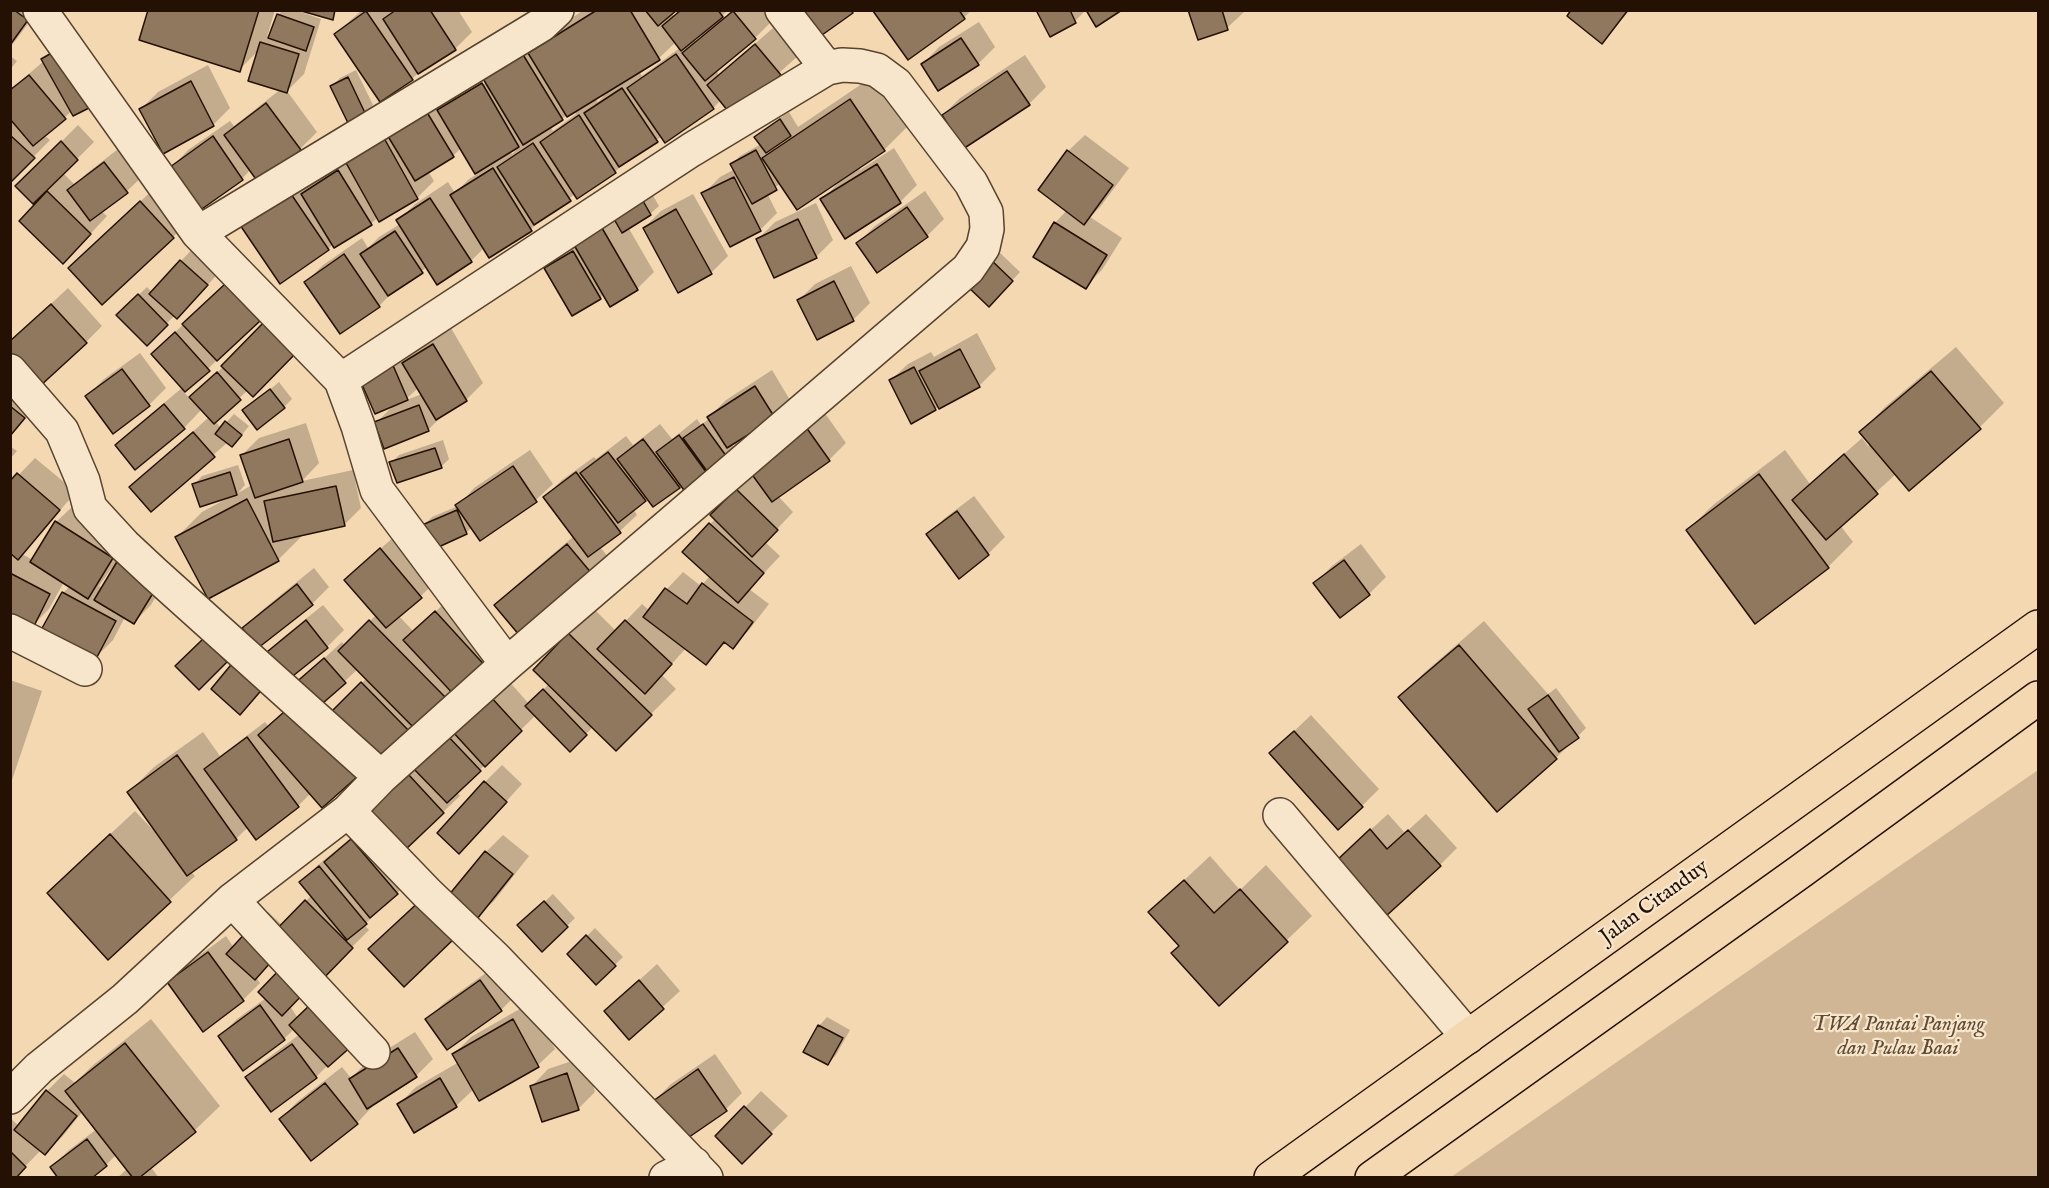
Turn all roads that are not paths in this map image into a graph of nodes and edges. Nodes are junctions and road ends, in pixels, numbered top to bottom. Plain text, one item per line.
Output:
1 (40, 10) edge
2 (557, 10) edge
3 (782, 10) edge
4 (827, 68) junction
5 (198, 233) junction
6 (10, 371) edge
7 (341, 380) junction
8 (2038, 627) edge
9 (10, 631) edge
10 (507, 664) junction
11 (85, 669) dead end
12 (2038, 698) edge
13 (381, 777) junction
14 (348, 811) junction
15 (1280, 815) dead end
16 (232, 900) junction
17 (1468, 1037) junction
18 (373, 1052) dead end
19 (10, 1097) edge
20 (688, 1173) edge
21 (1271, 1178) edge
22 (1372, 1178) edge

1 - 5 street
2 - 5 street
3 - 4 street
4 - 7 street
4 - 10 street
5 - 7 street
6 - 13 street
7 - 10 street
8 - 17 main road, Jalan Citanduy
9 - 11 street
10 - 13 street
12 - 22 main road
13 - 14 street
14 - 16 street
14 - 20 street
15 - 17 street
16 - 18 street
16 - 19 street
17 - 21 main road, Jalan Citanduy

